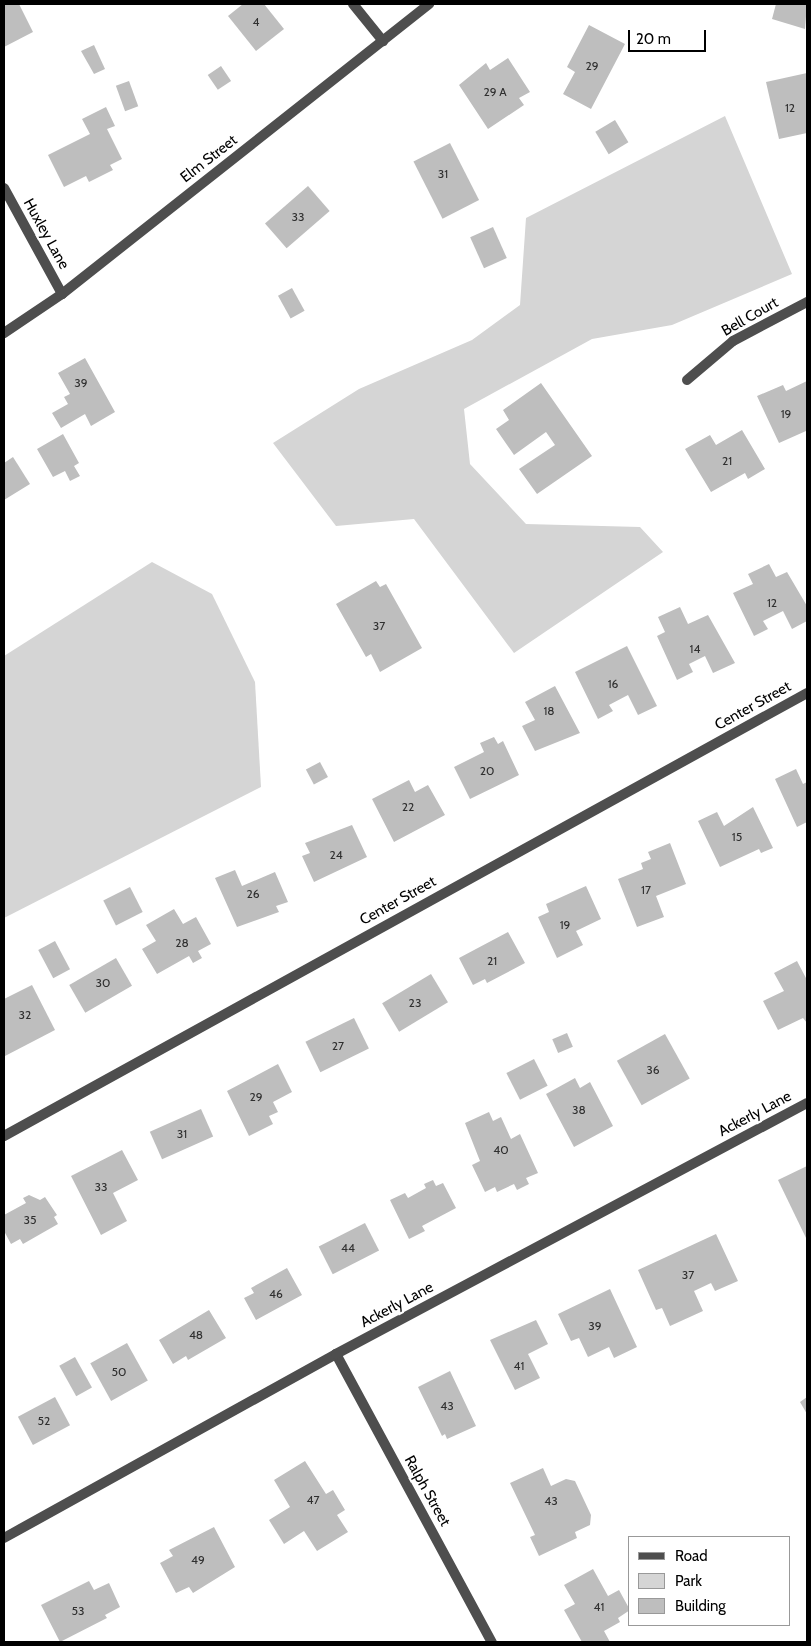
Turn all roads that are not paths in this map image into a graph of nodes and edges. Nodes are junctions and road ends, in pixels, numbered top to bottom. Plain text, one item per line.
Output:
1 (353, 4) edge
2 (429, 4) edge
3 (383, 41) junction
4 (4, 188) edge
5 (62, 294) junction
6 (807, 302) edge
7 (4, 333) edge
8 (687, 380) dead end
9 (807, 693) edge
10 (807, 1103) edge
11 (4, 1136) edge
12 (336, 1354) junction
13 (4, 1538) edge
14 (492, 1642) edge

1 - 3 street
2 - 3 street, Elm Street
3 - 5 street, Elm Street
4 - 5 street, Huxley Lane
5 - 7 street, Elm Street
6 - 8 street, Bell Court
9 - 11 street, Center Street
10 - 12 street, Ackerly Lane
12 - 13 street, Ackerly Lane
12 - 14 street, Ralph Street

